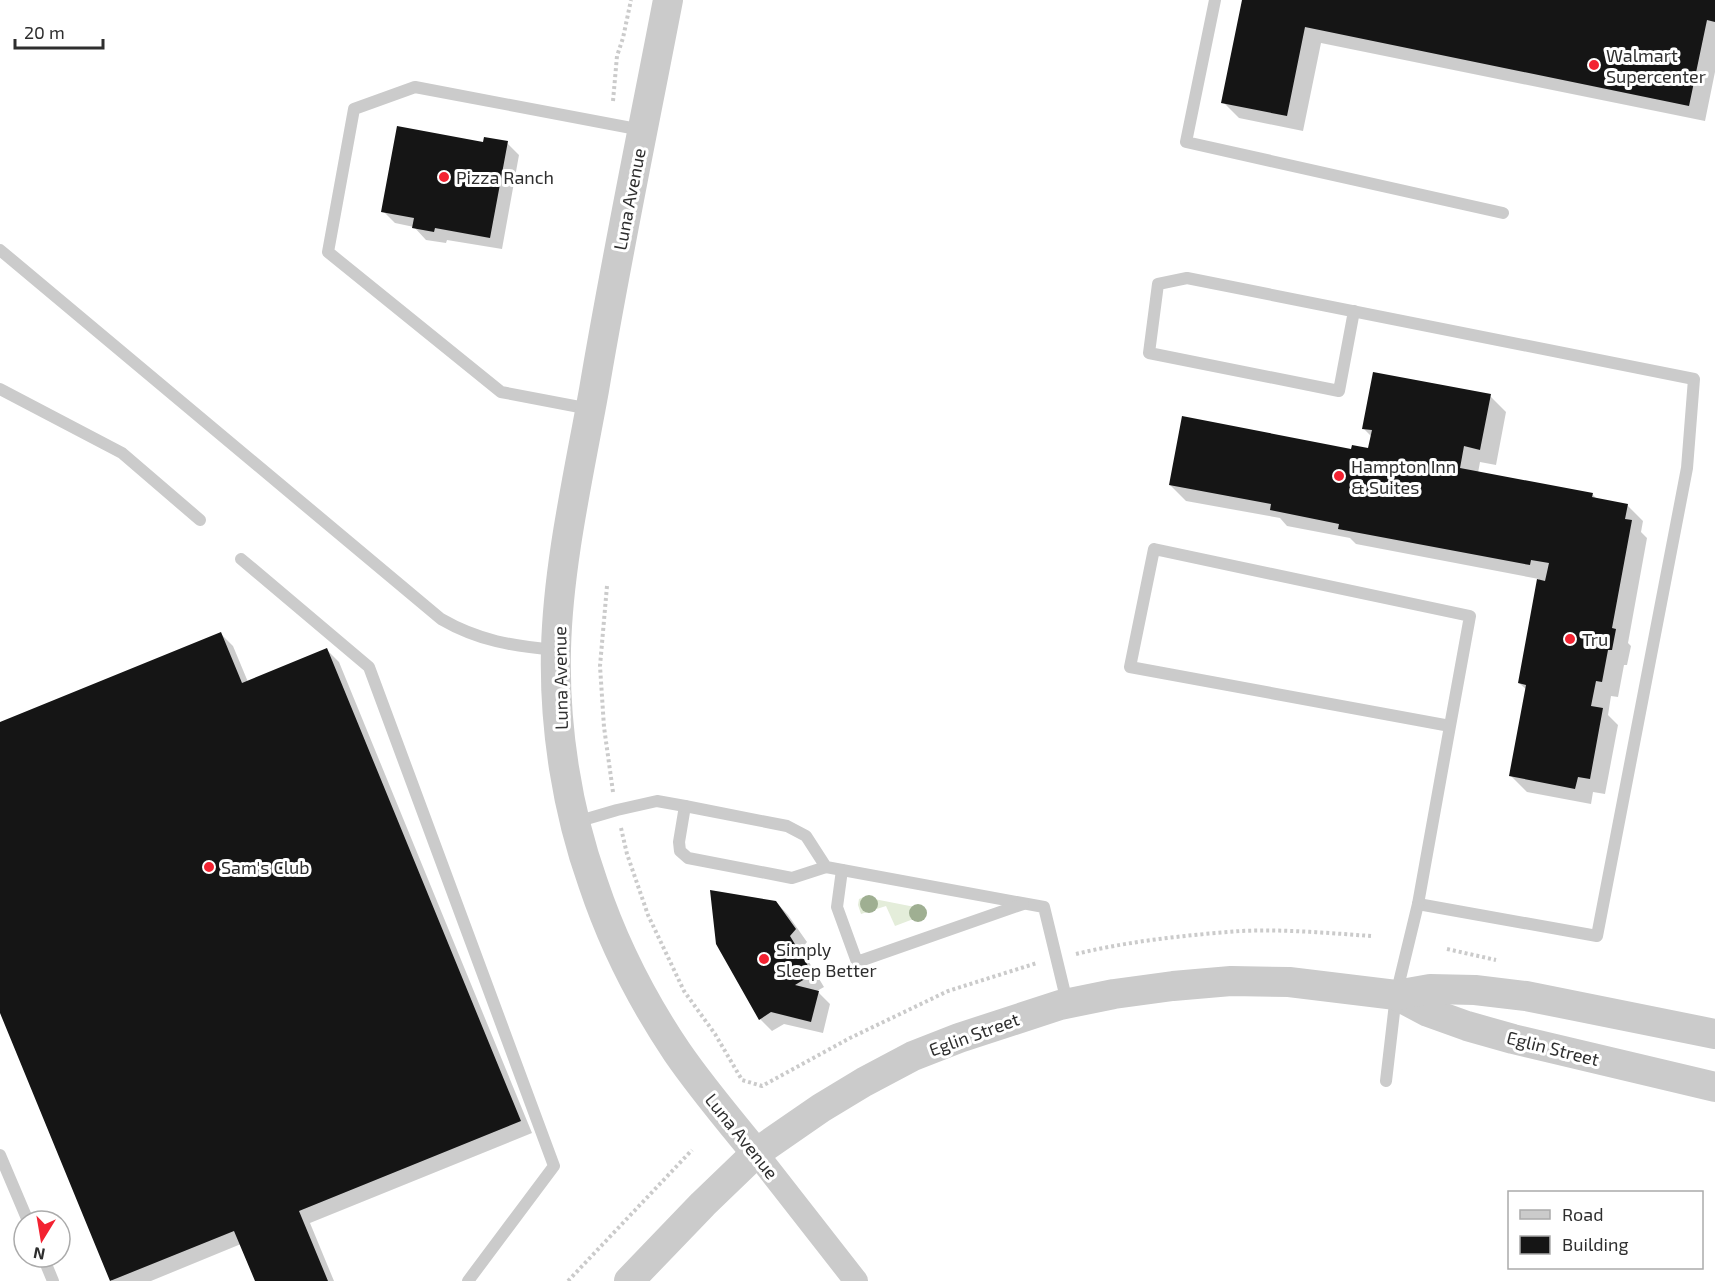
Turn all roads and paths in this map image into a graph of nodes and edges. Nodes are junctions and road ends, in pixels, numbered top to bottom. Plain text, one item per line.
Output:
1 (631, 0) edge
2 (668, 0) edge
3 (1215, 0) edge
4 (613, 101) dead end
5 (642, 130) junction
6 (1503, 213) dead end
7 (0, 250) edge
8 (1354, 311) junction
9 (0, 388) edge
10 (590, 410) junction
11 (200, 520) dead end
12 (241, 560) dead end
13 (607, 586) dead end
14 (556, 650) junction
15 (1450, 726) junction
16 (685, 806) junction
17 (617, 810) junction
18 (575, 822) junction
19 (826, 867) junction
20 (842, 870) junction
21 (1024, 904) junction
22 (1418, 904) junction
23 (1371, 936) dead end
24 (1056, 958) junction
25 (1396, 995) junction
26 (1068, 1004) junction
27 (1715, 1034) edge
28 (1386, 1081) dead end
29 (1715, 1087) edge
30 (692, 1150) dead end
31 (756, 1153) junction
32 (0, 1155) edge
33 (23, 1209) edge
34 (849, 1278) edge
35 (468, 1281) edge
36 (568, 1281) edge
37 (629, 1281) edge

1 - 4 path
2 - 5 street, Luna Avenue
3 - 6 lane
5 - 10 street, Luna Avenue
5 - 10 lane
7 - 14 lane
8 - 8 lane
8 - 22 lane
9 - 11 lane
10 - 14 street, Luna Avenue
12 - 35 lane
13 - 17 path
14 - 18 street, Luna Avenue
15 - 15 lane
15 - 22 lane
16 - 17 lane
16 - 19 lane
16 - 19 lane
17 - 18 lane
17 - 24 path
18 - 31 street, Luna Avenue
19 - 20 lane
20 - 21 lane
20 - 21 lane
21 - 24 lane
22 - 25 lane
23 - 24 path
24 - 26 lane
25 - 26 street, Eglin Street
25 - 27 street, Eglin Street
25 - 28 lane
25 - 29 street, Eglin Street
26 - 31 street, Eglin Street
30 - 36 path
31 - 34 street, Luna Avenue
31 - 37 street, Eglin Street
32 - 33 lane

